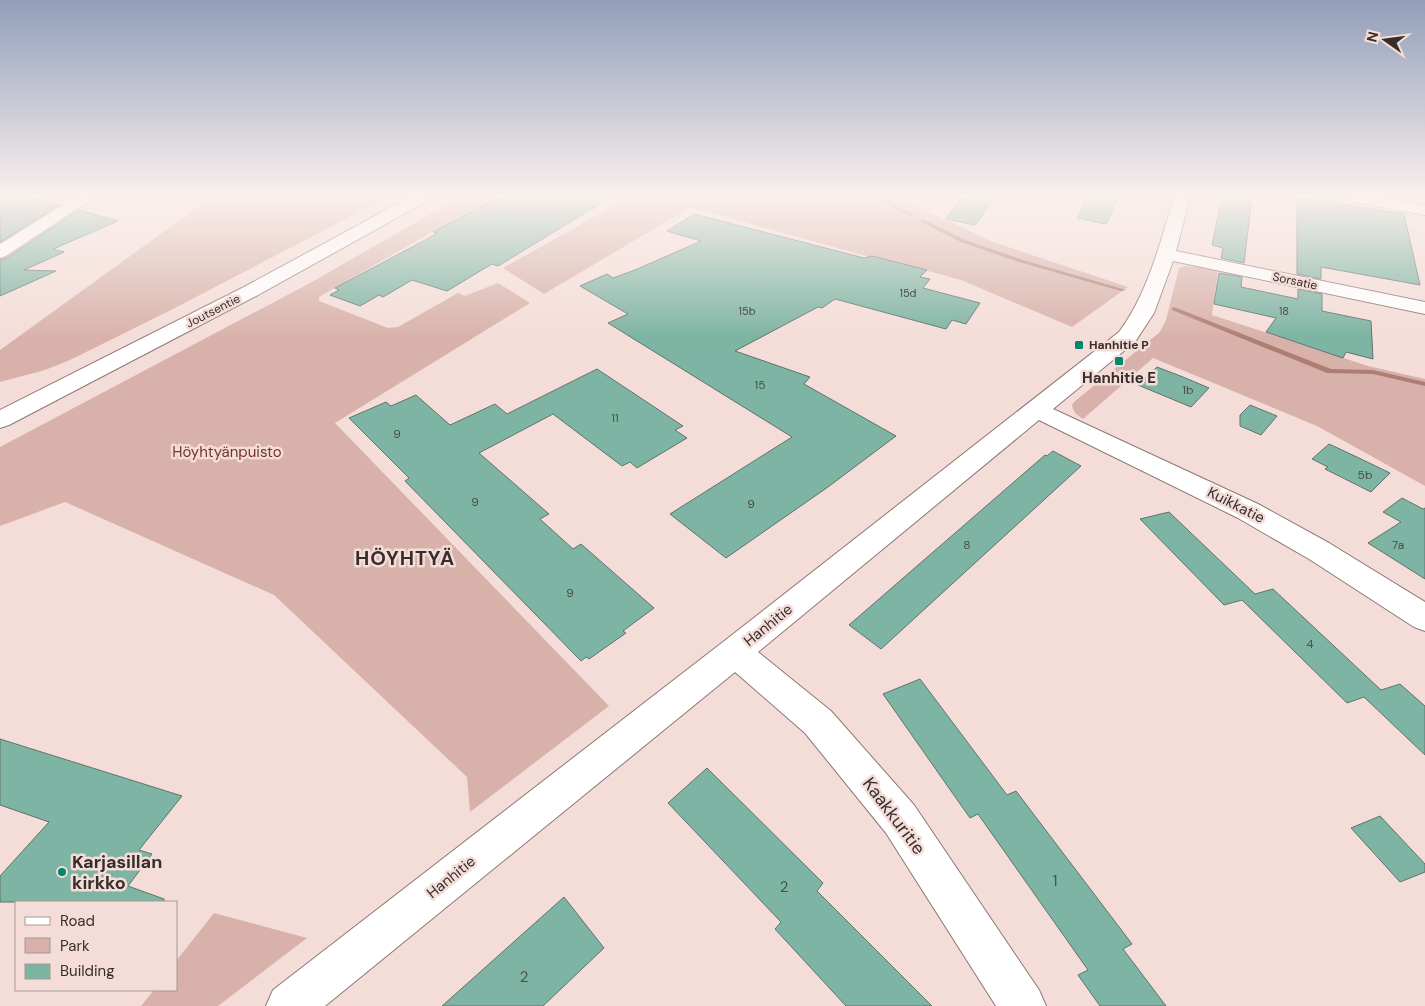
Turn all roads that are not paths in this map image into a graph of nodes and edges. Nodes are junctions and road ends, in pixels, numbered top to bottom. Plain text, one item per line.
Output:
1 (13, 244) edge
2 (338, 244) edge
3 (1169, 244) edge
4 (0, 252) edge
5 (1166, 254) junction
6 (1425, 308) edge
7 (1037, 410) junction
8 (0, 420) edge
9 (1425, 618) edge
10 (735, 652) junction
11 (289, 1006) edge
12 (1023, 1006) edge

1 - 4 street
2 - 8 street, Joutsentie
3 - 5 street, Hanhitie
5 - 6 street, Sorsatie
5 - 7 street, Hanhitie
7 - 9 street, Kuikkatie
7 - 10 street, Hanhitie
10 - 11 street, Hanhitie
10 - 12 street, Kaakkuritie

